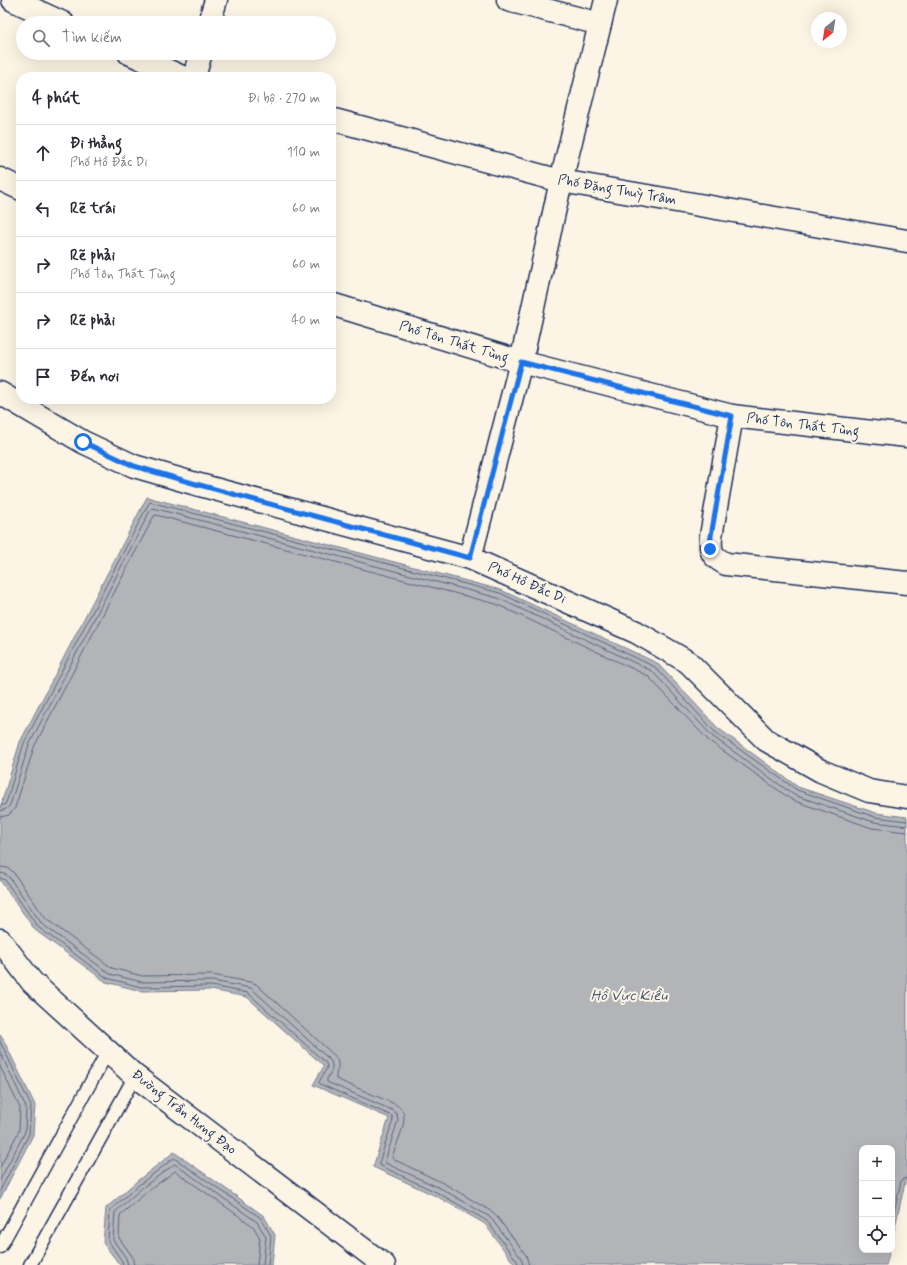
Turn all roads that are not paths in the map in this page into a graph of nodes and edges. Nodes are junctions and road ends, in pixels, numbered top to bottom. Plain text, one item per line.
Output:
1 (13, 0) edge
2 (216, 0) edge
3 (508, 0) edge
4 (606, 0) edge
5 (48, 16) edge
6 (211, 16) edge
7 (600, 24) junction
8 (144, 60) edge
9 (199, 60) edge
10 (171, 72) edge
11 (195, 72) edge
12 (336, 120) edge
13 (0, 179) edge
14 (561, 181) junction
15 (16, 187) edge
16 (907, 240) edge
17 (336, 306) edge
18 (521, 362) junction
19 (0, 393) edge
20 (16, 402) edge
21 (19, 404) edge
22 (732, 416) junction
23 (907, 436) edge
24 (470, 558) junction
25 (907, 583) edge
26 (907, 797) edge
27 (0, 940) edge
28 (108, 1051) junction
29 (135, 1076) junction
30 (0, 1247) edge
31 (30, 1265) edge
32 (384, 1265) edge

1 - 5 street
2 - 6 street
3 - 7 street
4 - 7 street
7 - 14 street
8 - 10 street
9 - 11 street
12 - 14 street, Phố Đặng Thuỳ Trâm
13 - 15 street
14 - 16 street, Phố Đặng Thuỳ Trâm
14 - 18 street
17 - 18 street, Phố Tôn Thất Tùng
18 - 22 street, Phố Tôn Thất Tùng
18 - 24 street
19 - 20 street, Phố Hồ Đắc Di
21 - 24 street, Phố Hồ Đắc Di
22 - 23 street, Phố Tôn Thất Tùng
22 - 25 street
24 - 26 street, Phố Hồ Đắc Di
27 - 28 street, Đường Trần Hưng Đạo
28 - 29 street, Đường Trần Hưng Đạo
28 - 30 lane
29 - 31 lane
29 - 32 street, Đường Trần Hưng Đạo

